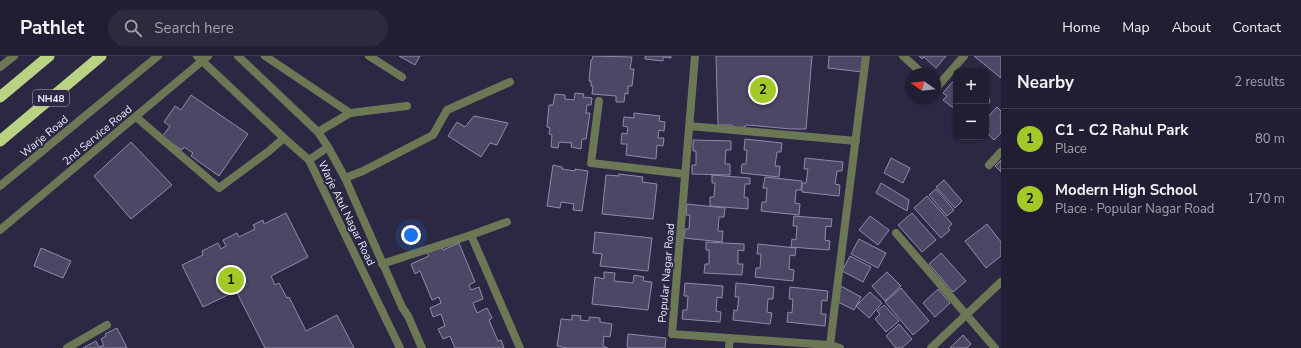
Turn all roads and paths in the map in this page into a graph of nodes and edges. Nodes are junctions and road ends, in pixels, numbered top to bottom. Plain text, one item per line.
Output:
1 (14, 56) edge
2 (49, 56) edge
3 (101, 56) edge
4 (158, 56) edge
5 (238, 56) edge
6 (264, 56) edge
7 (369, 56) edge
8 (695, 56) edge
9 (866, 56) edge
10 (903, 56) edge
11 (964, 56) edge
12 (203, 58) edge
13 (0, 67) edge
14 (916, 68) edge
15 (402, 77) dead end
16 (510, 82) dead end
17 (941, 82) edge
18 (0, 96) edge
19 (599, 100) dead end
20 (407, 106) dead end
21 (350, 113) junction
22 (136, 116) junction
23 (689, 126) junction
24 (318, 132) junction
25 (284, 138) junction
26 (0, 140) edge
27 (856, 141) junction
28 (328, 147) junction
29 (1001, 152) edge
30 (309, 160) junction
31 (989, 165) dead end
32 (685, 174) junction
33 (345, 178) junction
34 (0, 186) edge
35 (507, 222) dead end
36 (0, 230) edge
37 (896, 233) dead end
38 (471, 235) junction
39 (382, 264) junction
40 (1001, 282) edge
41 (966, 316) junction
42 (107, 325) dead end
43 (730, 338) junction
44 (830, 344) junction
45 (67, 348) edge
46 (400, 348) edge
47 (422, 348) edge
48 (520, 348) edge
49 (729, 348) edge
50 (840, 348) edge
51 (931, 348) edge
52 (995, 348) edge

1 - 13 street
2 - 18 highway, NH48
3 - 26 highway, NH48
4 - 34 street, Warje Road
5 - 24 street, Warje Atul Nagar Road
6 - 21 street
7 - 15 street
8 - 23 street, Popular Nagar Road
9 - 27 street
10 - 14 street
11 - 17 street
12 - 22 street, 2nd Service Road
12 - 25 street, Warje Atul Nagar Road
16 - 33 street
19 - 32 street
20 - 21 street
21 - 24 street
22 - 25 street
22 - 36 street, 2nd Service Road
23 - 27 street
23 - 32 street, Popular Nagar Road
24 - 28 street, Warje Atul Nagar Road
25 - 30 street, Warje Atul Nagar Road
27 - 44 street
28 - 30 street
28 - 33 street, Warje Atul Nagar Road
29 - 31 street
30 - 46 street, Warje Atul Nagar Road
32 - 43 street, Popular Nagar Road
33 - 39 street, Warje Atul Nagar Road
35 - 38 street
37 - 41 street
38 - 39 street
38 - 48 street
39 - 47 street, Warje Atul Nagar Road
40 - 41 street
41 - 51 street
41 - 52 street
42 - 45 street
43 - 44 street, Popular Nagar Road
43 - 49 street
44 - 50 street, Popular Nagar Road

